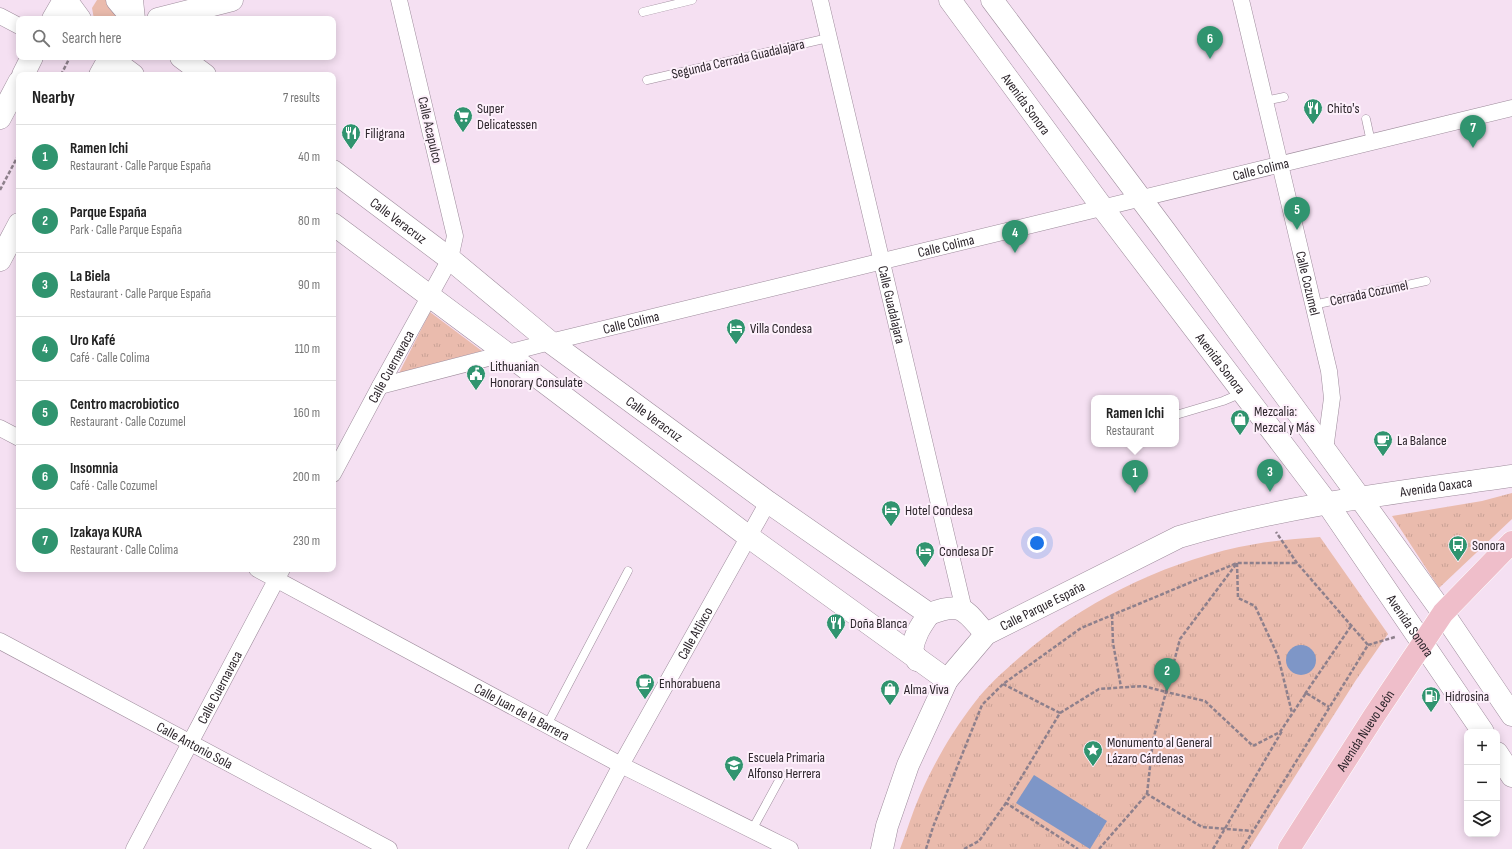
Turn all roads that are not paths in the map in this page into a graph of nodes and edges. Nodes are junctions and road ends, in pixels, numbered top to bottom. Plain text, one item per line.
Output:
1 (65, 0) edge
2 (117, 0) edge
3 (135, 0) edge
4 (232, 0) edge
5 (399, 0) edge
6 (692, 0) edge
7 (820, 0) edge
8 (950, 0) edge
9 (992, 0) edge
10 (1241, 0) edge
11 (643, 12) dead end
12 (0, 16) edge
13 (55, 16) edge
14 (78, 16) edge
15 (130, 16) edge
16 (137, 16) edge
17 (170, 16) edge
18 (16, 24) edge
19 (828, 38) junction
20 (1032, 52) junction
21 (30, 60) edge
22 (108, 60) edge
23 (113, 60) edge
24 (185, 60) edge
25 (24, 72) edge
26 (102, 72) edge
27 (129, 72) edge
28 (201, 72) edge
29 (1002, 72) junction
30 (647, 80) dead end
31 (16, 88) edge
32 (1284, 97) dead end
33 (1265, 101) junction
34 (1512, 108) edge
35 (0, 118) edge
36 (1366, 119) dead end
37 (1371, 142) junction
38 (1280, 164) junction
39 (336, 173) edge
40 (1141, 198) junction
41 (1102, 207) junction
42 (336, 226) edge
43 (16, 230) edge
44 (450, 259) junction
45 (0, 260) edge
46 (881, 261) junction
47 (1426, 281) dead end
48 (430, 297) junction
49 (1313, 305) junction
50 (1225, 312) junction
51 (1198, 333) junction
52 (550, 342) junction
53 (506, 353) junction
54 (380, 386) junction
55 (1243, 393) junction
56 (1290, 402) junction
57 (1179, 414) edge
58 (1264, 421) junction
59 (0, 428) edge
60 (16, 436) edge
61 (1325, 450) junction
62 (336, 468) edge
63 (1512, 476) edge
64 (1360, 498) junction
65 (768, 502) junction
66 (1327, 503) junction
67 (749, 537) junction
68 (1512, 542) edge
69 (628, 572) dead end
70 (280, 574) edge
71 (964, 610) junction
72 (1443, 613) junction
73 (929, 614) junction
74 (986, 634) junction
75 (0, 641) edge
76 (1423, 644) junction
77 (917, 660) junction
78 (948, 680) junction
79 (1512, 716) edge
80 (547, 725) junction
81 (1481, 729) edge
82 (190, 743) junction
83 (1500, 758) edge
84 (622, 765) junction
85 (782, 775) dead end
86 (1512, 776) edge
87 (752, 830) junction
88 (134, 849) edge
89 (389, 849) edge
90 (578, 849) edge
91 (790, 849) edge
92 (882, 849) edge
93 (1289, 849) edge

1 - 13 main road
1 - 14 main road
2 - 15 main road
3 - 16 street
4 - 17 main road
5 - 44 street, Calle Acapulco
6 - 11 lane
7 - 19 street, Calle Guadalajara
8 - 29 main road, Avenida Sonora
9 - 20 main road
10 - 33 street, Calle Cozumel
12 - 18 street
19 - 30 lane, Segunda Cerrada Guadalajara
19 - 46 street, Calle Guadalajara
20 - 29 main road
20 - 40 main road
21 - 25 main road
22 - 26 main road
23 - 27 main road
24 - 28 main road
29 - 41 main road, Avenida Sonora
31 - 35 main road
32 - 33 lane
33 - 38 street, Calle Cozumel
34 - 37 street, Calle Colima
36 - 37 lane
37 - 38 street, Calle Colima
38 - 40 street, Calle Colima
38 - 49 street, Calle Cozumel
39 - 44 main road, Calle Veracruz
40 - 41 street, Calle Colima
40 - 50 main road
41 - 46 street, Calle Colima
41 - 51 main road, Avenida Sonora
42 - 48 main road
43 - 45 main road
44 - 48 street, Calle Cuernavaca
44 - 52 main road, Calle Veracruz
46 - 52 street, Calle Colima
46 - 71 street, Calle Guadalajara
47 - 49 lane, Cerrada Cozumel
48 - 53 main road
48 - 54 street, Calle Cuernavaca
49 - 61 street, Calle Cozumel
50 - 51 main road
50 - 56 main road
51 - 55 main road, Avenida Sonora
52 - 53 street, Calle Colima
52 - 65 main road, Calle Veracruz
53 - 54 street, Calle Colima
53 - 67 main road
54 - 62 street, Calle Cuernavaca
55 - 57 lane
55 - 58 main road, Avenida Sonora
56 - 58 main road
56 - 61 main road
58 - 66 main road, Avenida Sonora
59 - 60 street
61 - 64 main road
63 - 64 main road, Avenida Oaxaca
64 - 66 main road, Avenida Oaxaca
64 - 72 main road
65 - 67 street, Calle Atlixco
65 - 73 main road, Calle Veracruz
66 - 74 main road, Calle Parque España
66 - 76 main road, Avenida Sonora
67 - 77 main road
67 - 84 street, Calle Atlixco
68 - 72 main road
69 - 80 lane
70 - 80 street, Calle Juan de la Barrera
70 - 82 street, Calle Cuernavaca
71 - 73 main road
71 - 74 main road
72 - 76 main road, Avenida Nuevo León
72 - 79 main road
73 - 77 main road
74 - 78 main road, Calle Parque España
75 - 82 street, Calle Antonio Sola
76 - 81 main road, Avenida Sonora
76 - 93 main road, Avenida Nuevo León
77 - 78 main road
78 - 92 main road, Calle Parque España
80 - 84 street, Calle Juan de la Barrera
82 - 88 street, Calle Cuernavaca
82 - 89 street, Calle Antonio Sola
83 - 86 main road
84 - 87 street, Calle Juan de la Barrera
84 - 90 street, Calle Atlixco
85 - 87 lane
87 - 91 street, Calle Juan de la Barrera

